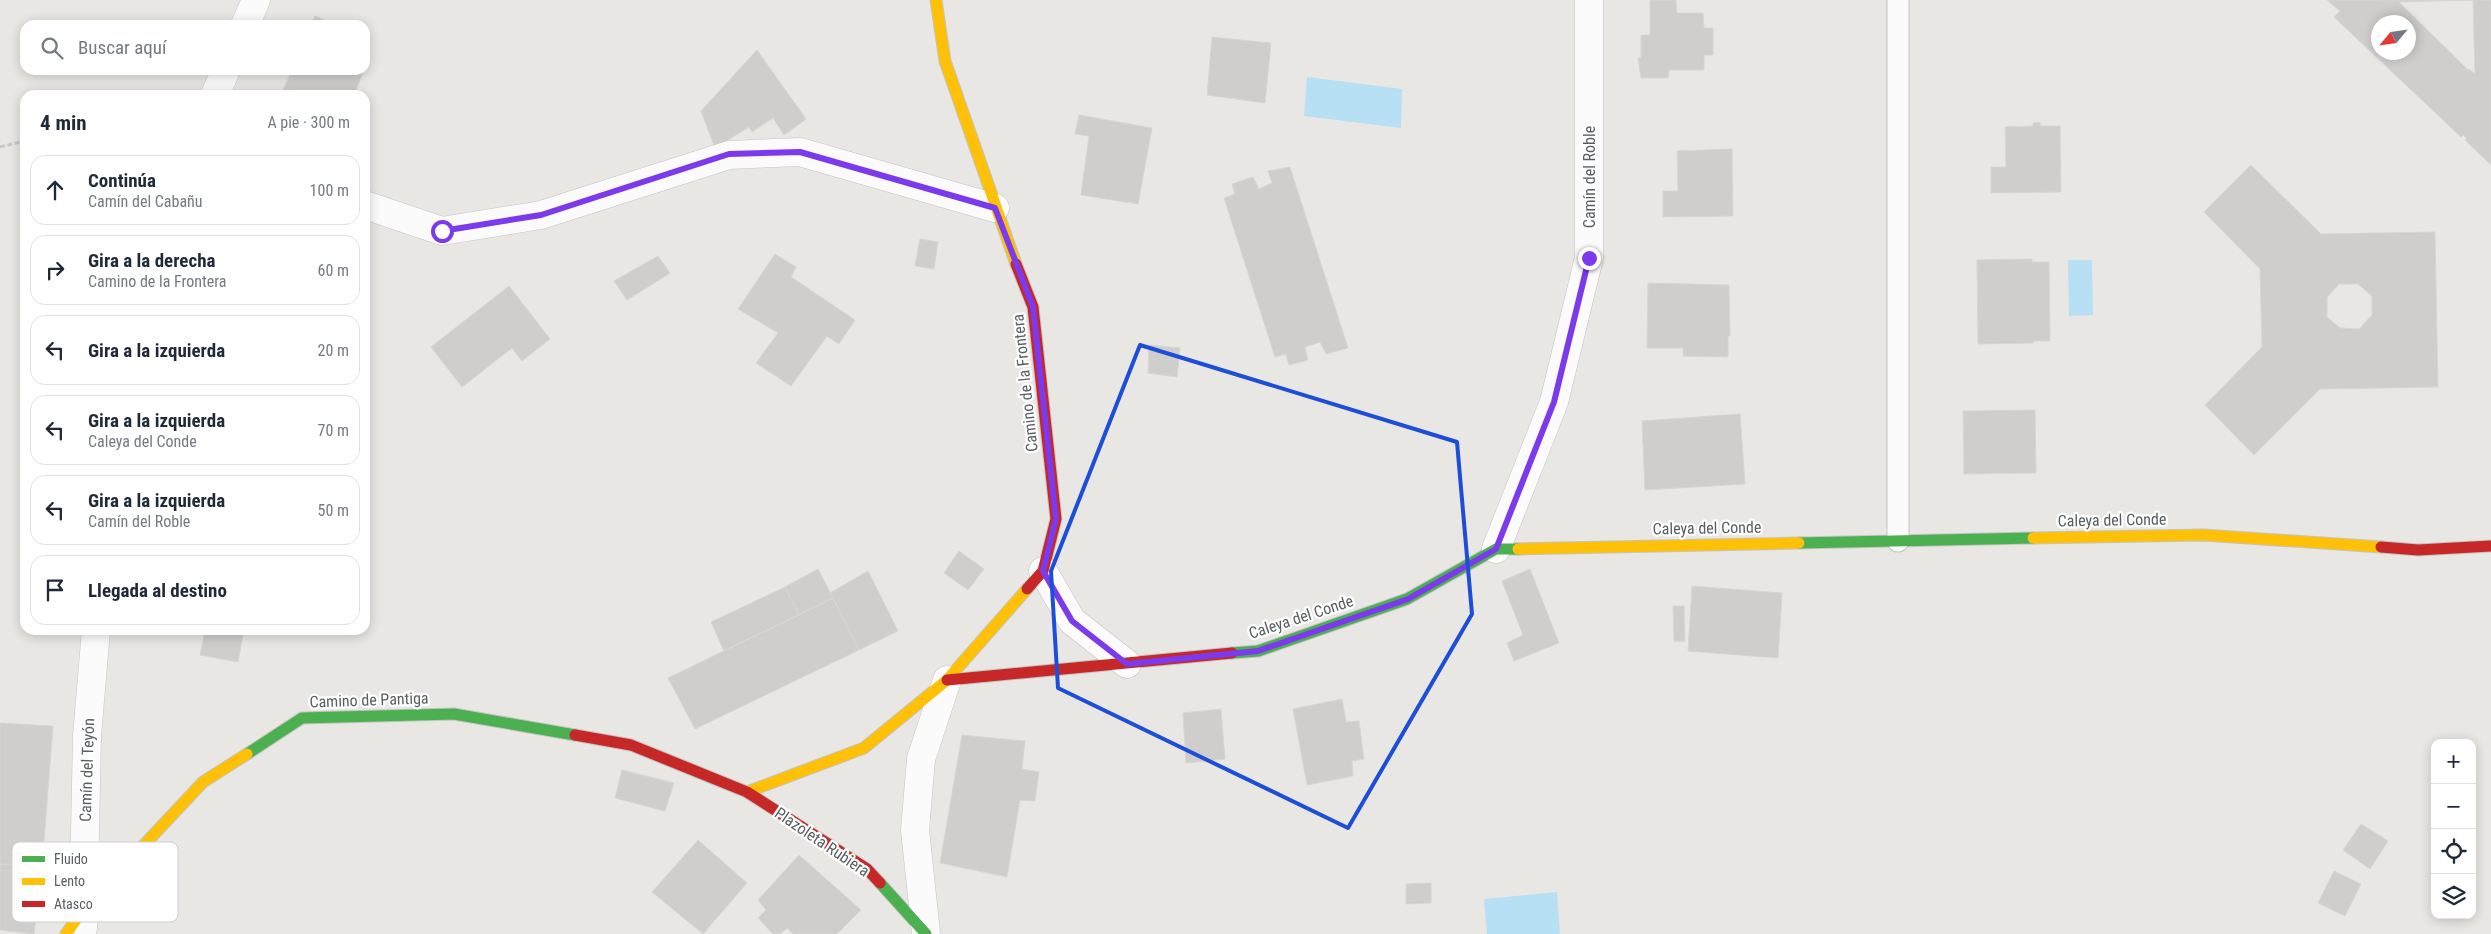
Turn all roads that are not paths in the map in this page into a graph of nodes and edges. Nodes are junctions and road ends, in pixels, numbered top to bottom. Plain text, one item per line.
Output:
1 (256, 0) edge
2 (936, 0) edge
3 (1589, 0) edge
4 (1898, 0) edge
5 (247, 20) edge
6 (224, 75) edge
7 (217, 90) edge
8 (370, 207) edge
9 (995, 208) junction
10 (1898, 540) junction
11 (2491, 546) edge
12 (1496, 549) junction
13 (1043, 571) junction
14 (96, 635) edge
15 (1127, 664) junction
16 (947, 680) junction
17 (747, 792) junction
18 (85, 842) edge
19 (152, 842) edge
20 (83, 922) edge
21 (66, 934) edge
22 (926, 934) edge

1 - 5 street
2 - 9 street, Camino de la Frontera
3 - 12 street, Camín del Roble
4 - 10 lane
6 - 7 street
8 - 9 street
9 - 13 street, Camino de la Frontera
10 - 11 street, Caleya del Conde
10 - 12 street, Caleya del Conde
12 - 15 street, Caleya del Conde
13 - 15 street
13 - 16 street, Camino de la Frontera
14 - 18 street, Camín del Teyón
15 - 16 street, Caleya del Conde
16 - 17 street, Plazoleta Rubiera
16 - 22 street, Plazoleta Rubiera
17 - 19 street, Camino de Pantiga
17 - 22 street, Plazoleta Rubiera
20 - 21 street, Camino de Pantiga

